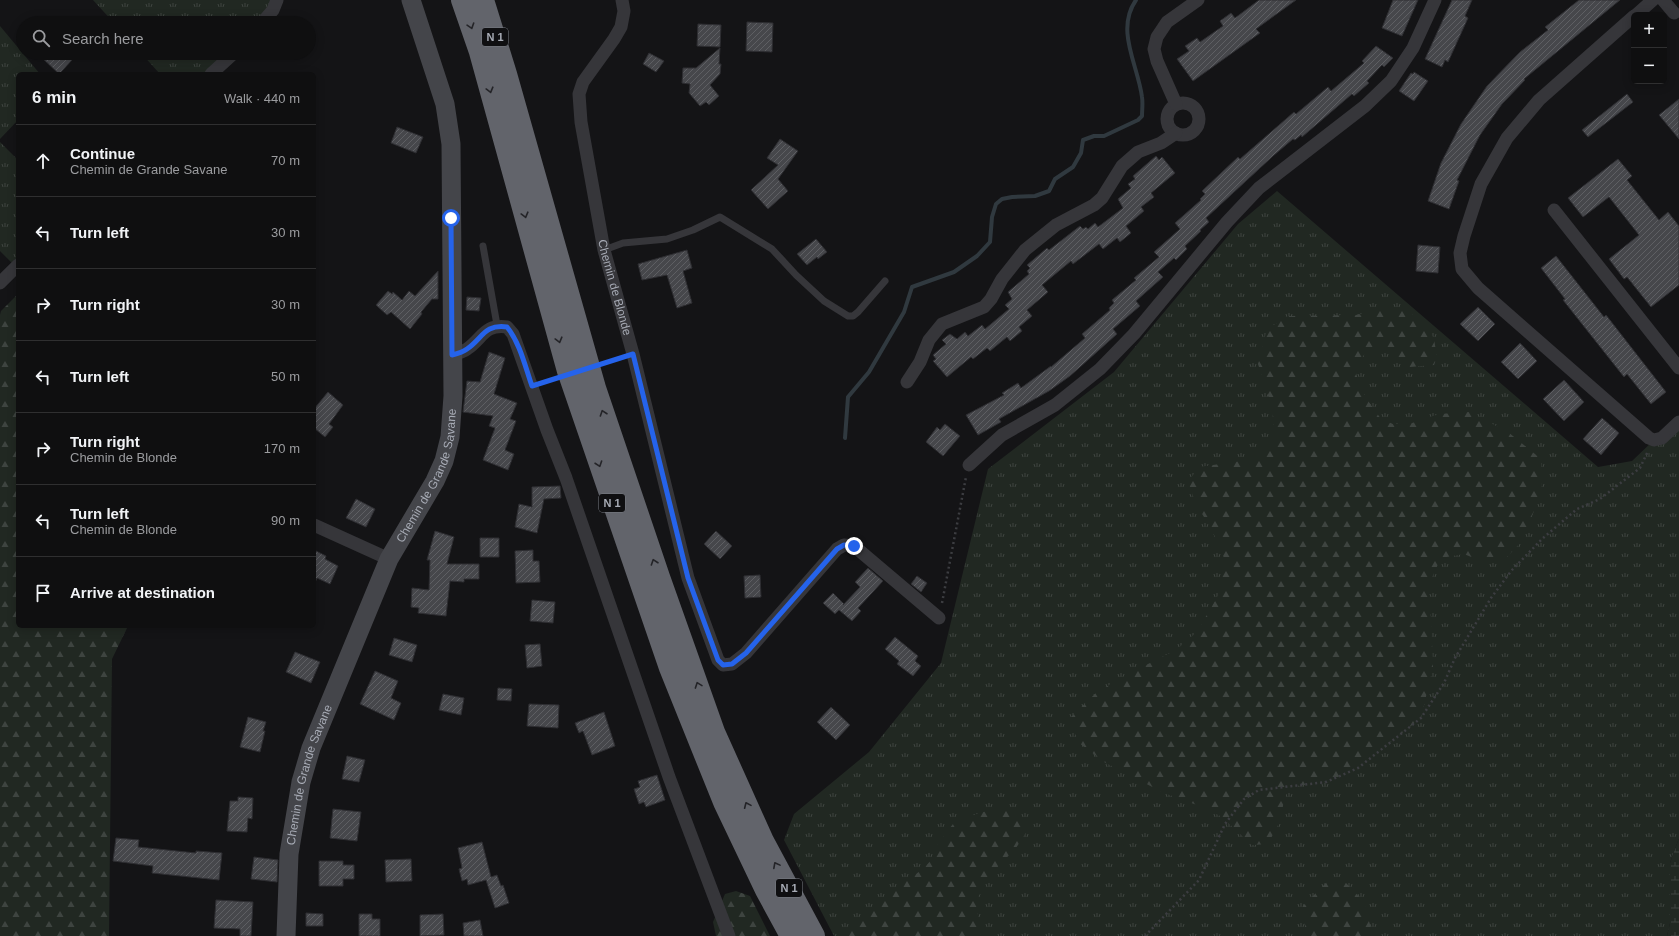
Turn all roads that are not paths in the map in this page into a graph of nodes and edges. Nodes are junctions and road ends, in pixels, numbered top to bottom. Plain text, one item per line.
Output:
1 (277, 0) edge
2 (411, 0) edge
3 (462, 0) edge
4 (483, 0) edge
5 (622, 0) edge
6 (1198, 0) edge
7 (1435, 0) edge
8 (1652, 0) edge
9 (1663, 0) edge
10 (1639, 12) edge
11 (1674, 13) dead end
12 (268, 16) edge
13 (1631, 20) edge
14 (226, 60) edge
15 (213, 72) edge
16 (1176, 104) junction
17 (1176, 133) junction
18 (1554, 210) dead end
19 (483, 246) dead end
20 (604, 250) junction
21 (16, 267) edge
22 (886, 281) dead end
23 (0, 283) edge
24 (496, 325) junction
25 (452, 355) junction
26 (1679, 368) edge
27 (908, 382) dead end
28 (1679, 422) edge
29 (969, 465) road end
30 (316, 527) edge
31 (389, 559) junction
32 (939, 618) road end
33 (286, 936) edge
34 (729, 936) edge
35 (791, 936) edge
36 (814, 936) edge

1 - 12 street
2 - 25 street, Chemin de Grande Savane
3 -> 35 highway, N 1
36 -> 4 highway, N 1
5 - 20 street, Chemin de Blonde
6 - 16 street
7 - 29 street
8 - 10 street
9 - 11 street
13 - 28 street
14 - 15 street
16 - 17 street
16 - 17 street
17 - 27 street
18 - 26 street
19 - 24 lane
20 - 22 lane
20 - 32 street, Chemin de Blonde
21 - 23 street
24 - 25 street
24 - 34 street
25 - 31 street, Chemin de Grande Savane
30 - 31 street
31 - 33 street, Chemin de Grande Savane

